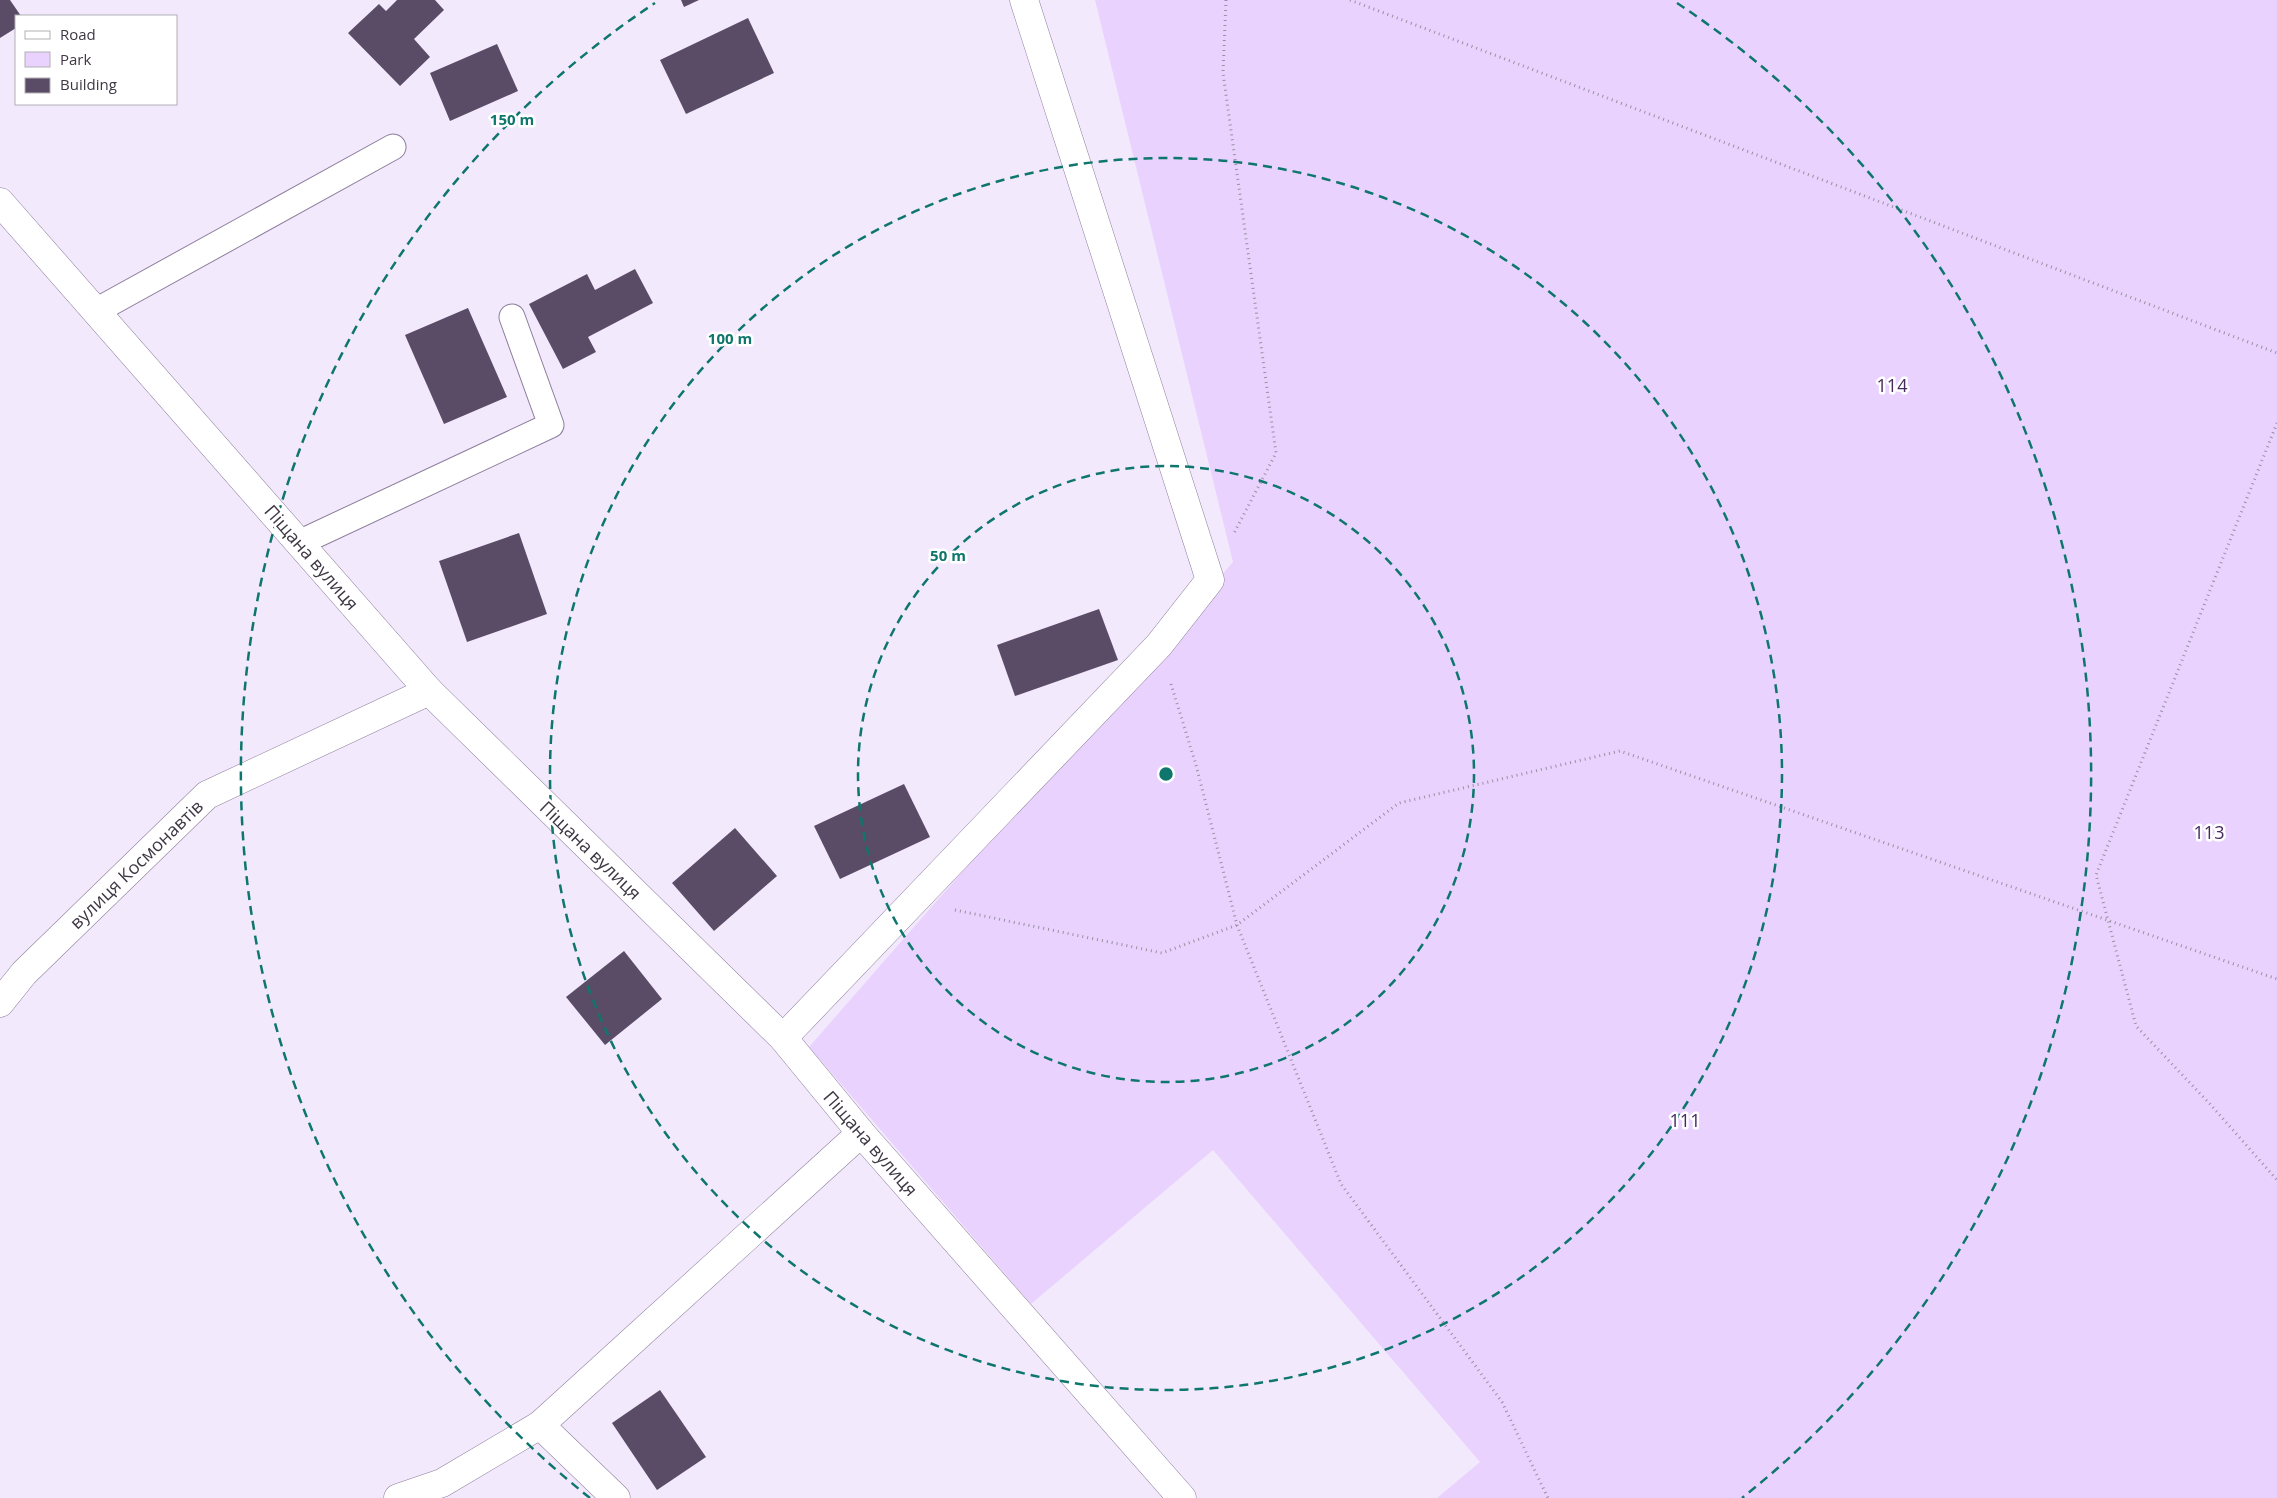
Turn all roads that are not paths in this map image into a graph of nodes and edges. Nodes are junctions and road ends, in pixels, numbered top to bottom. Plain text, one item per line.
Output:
1 (1024, 0) edge
2 (393, 147) dead end
3 (0, 202) edge
4 (96, 311) junction
5 (512, 317) dead end
6 (299, 542) junction
7 (429, 691) junction
8 (0, 1003) edge
9 (783, 1038) junction
10 (861, 1133) junction
11 (540, 1425) junction
12 (398, 1498) edge
13 (616, 1498) edge
14 (1182, 1498) edge

1 - 9 street
2 - 4 lane
3 - 4 street, Піщана вулиця
4 - 6 street, Піщана вулиця
5 - 6 lane
6 - 7 street, Піщана вулиця
7 - 8 street, вулиця Космонавтів
7 - 9 street, Піщана вулиця
9 - 10 street, Піщана вулиця
10 - 11 street
10 - 14 street, Піщана вулиця
11 - 12 street
11 - 13 street

